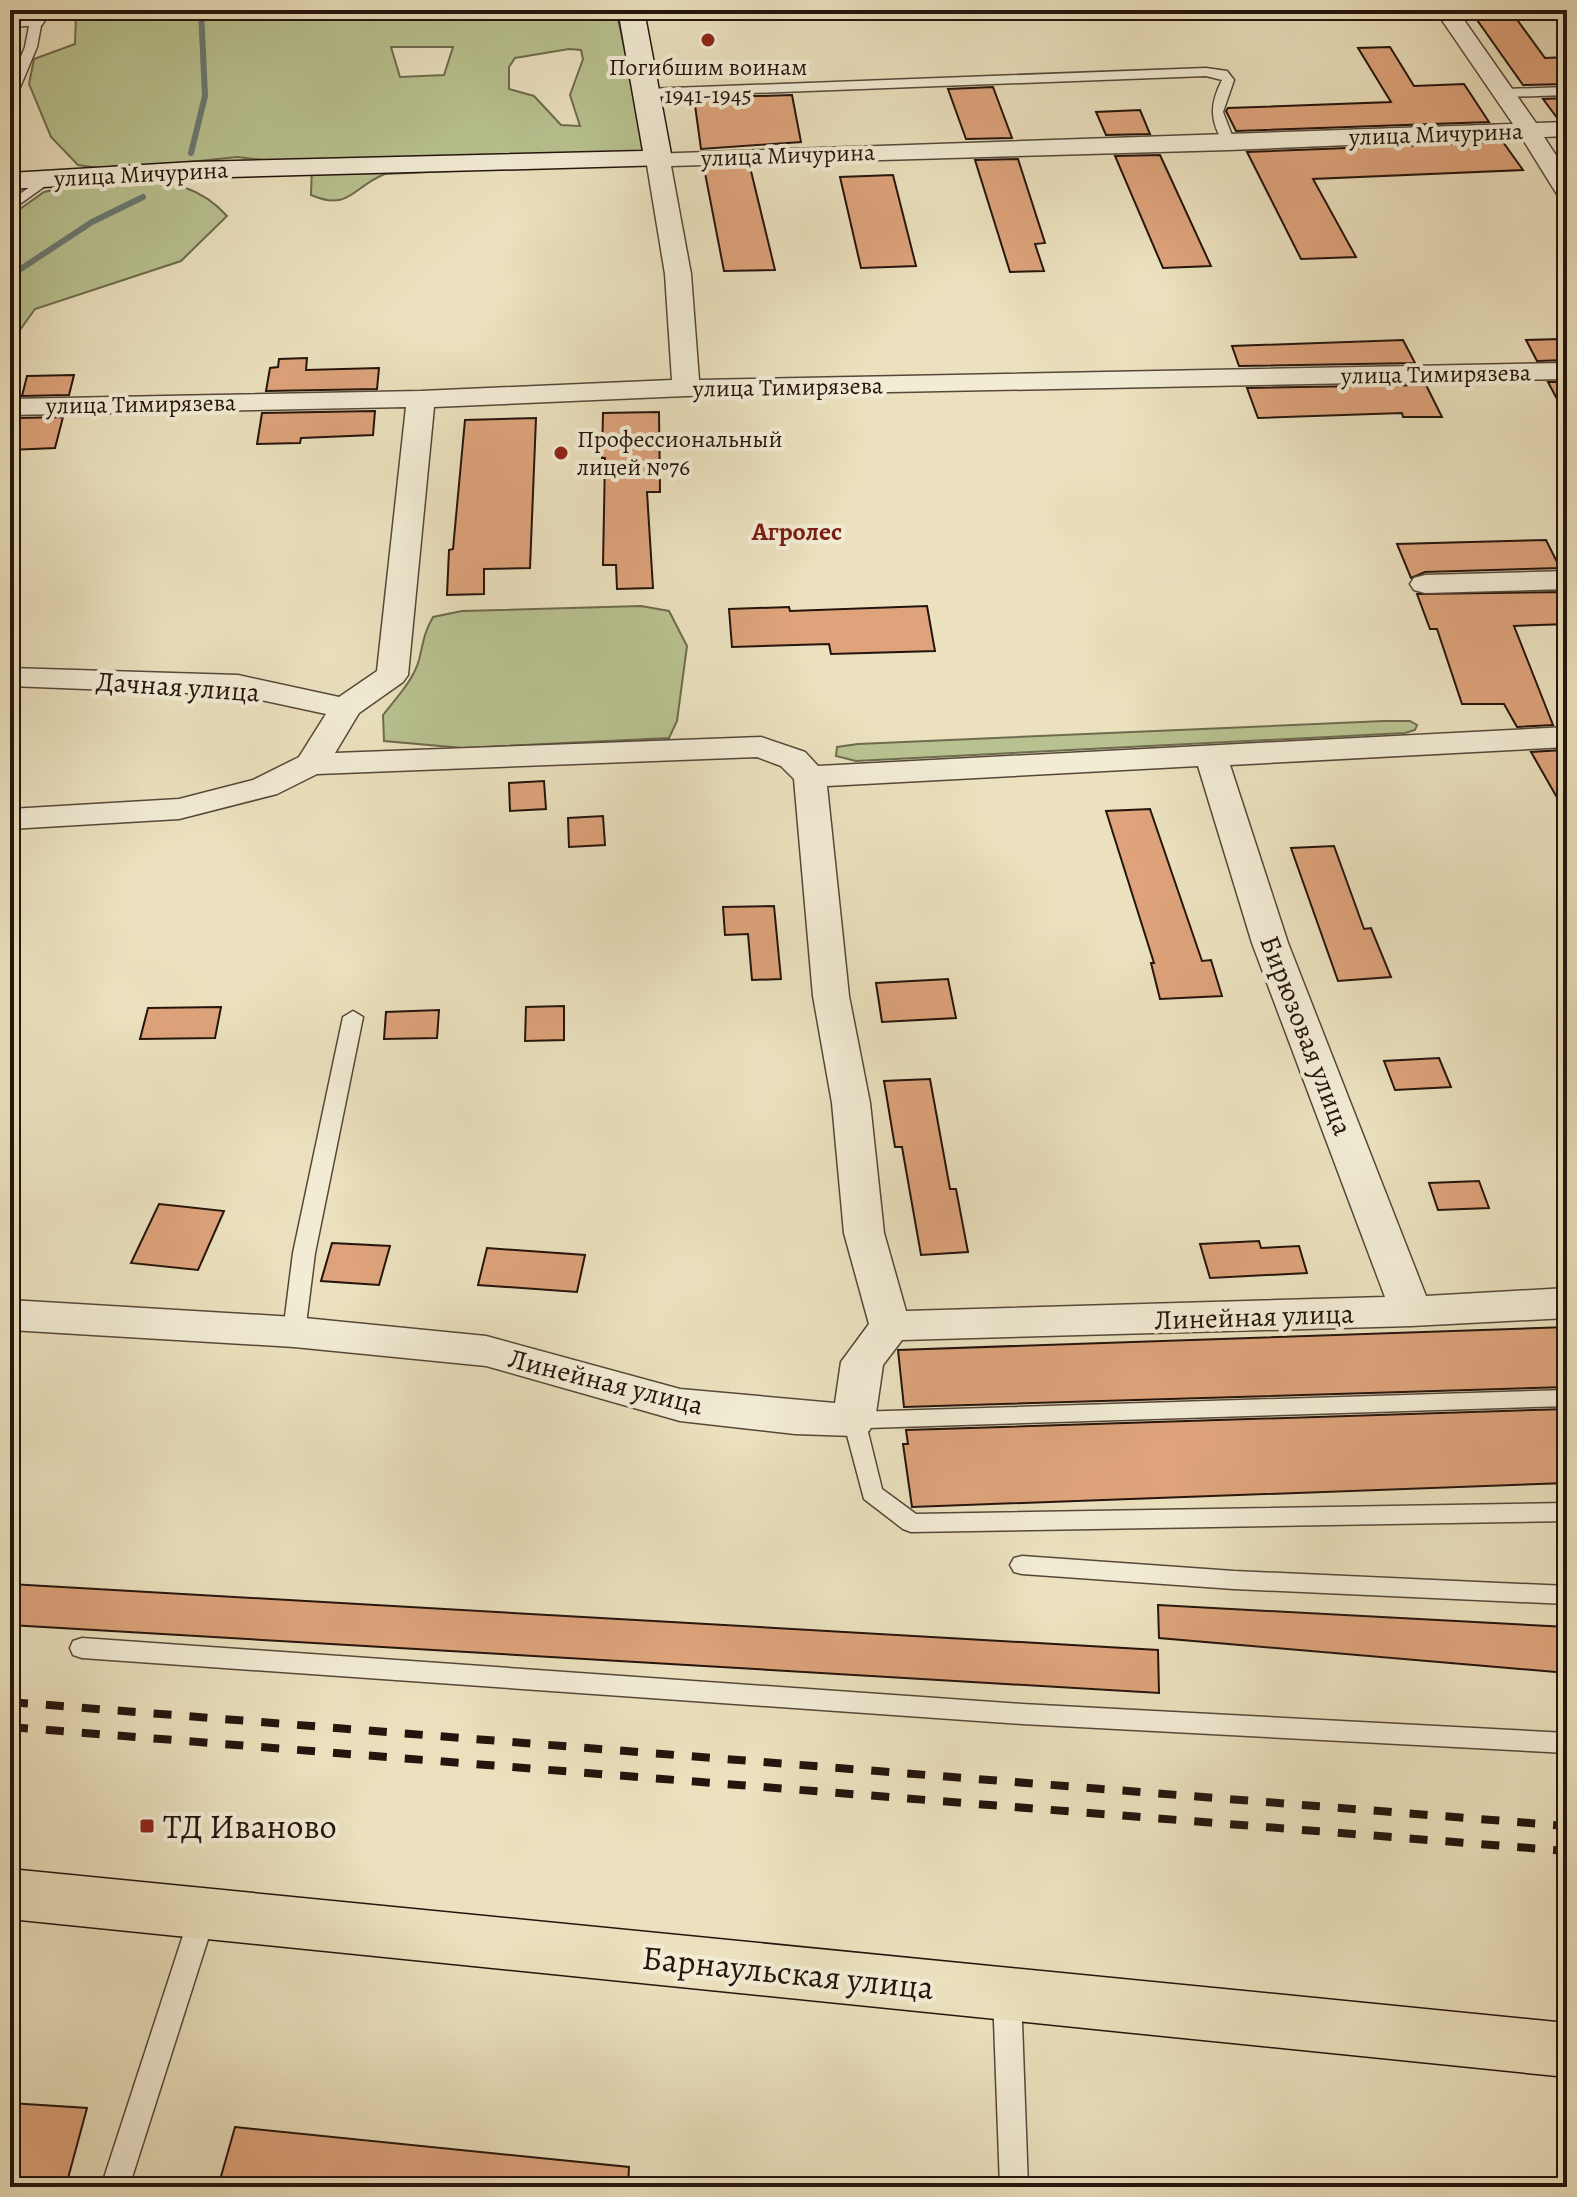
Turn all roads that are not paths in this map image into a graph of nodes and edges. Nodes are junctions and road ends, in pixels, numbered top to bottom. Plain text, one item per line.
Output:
1 (638, 10) edge
2 (1446, 10) edge
3 (36, 15) edge
4 (10, 21) edge
5 (1567, 91) edge
6 (646, 93) junction
7 (1505, 93) junction
8 (10, 97) edge
9 (1567, 129) edge
10 (1528, 130) junction
11 (1229, 143) junction
12 (658, 159) junction
13 (49, 179) junction
14 (10, 181) edge
15 (1567, 191) edge
16 (10, 207) edge
17 (1567, 371) edge
18 (686, 388) junction
19 (421, 399) junction
20 (10, 407) edge
21 (1567, 580) edge
22 (1425, 584) dead end
23 (10, 677) edge
24 (344, 708) junction
25 (1567, 737) edge
26 (1211, 756) junction
27 (311, 764) junction
28 (810, 777) junction
29 (10, 819) edge
30 (353, 1017) dead end
31 (1567, 1303) edge
32 (1411, 1311) junction
33 (10, 1315) edge
34 (890, 1326) junction
35 (294, 1332) junction
36 (1567, 1398) edge
37 (854, 1420) junction
38 (1567, 1512) edge
39 (1022, 1565) dead end
40 (1567, 1595) edge
41 (82, 1648) dead end
42 (1567, 1743) edge
43 (10, 1894) edge
44 (203, 1914) junction
45 (1007, 1994) junction
46 (1567, 2050) edge
47 (115, 2187) edge
48 (1014, 2187) edge

1 - 6 street
2 - 7 street
3 - 4 street
3 - 8 lane
5 - 7 lane
6 - 11 lane
6 - 12 street
7 - 10 street
9 - 10 street, улица Мичурина
10 - 11 street, улица Мичурина
10 - 15 street
11 - 12 street, улица Мичурина
12 - 13 street, улица Мичурина
12 - 18 street
13 - 14 street, улица Мичурина
13 - 16 lane
17 - 18 street, улица Тимирязева
18 - 19 street, улица Тимирязева
19 - 20 street, улица Тимирязева
19 - 24 street
21 - 22 street
23 - 24 street, Дачная улица
24 - 27 street
25 - 26 street
26 - 28 street
26 - 32 street, Бирюзовая улица
27 - 28 street
27 - 29 street
28 - 34 street
30 - 35 lane
31 - 32 street, Линейная улица
32 - 34 street, Линейная улица
33 - 35 street, Линейная улица
34 - 37 street
35 - 37 street, Линейная улица
36 - 37 lane
37 - 38 lane
39 - 40 lane
41 - 42 lane
43 - 44 highway, Барнаульская улица
44 - 45 highway, Барнаульская улица
44 - 47 lane
45 - 46 highway, Барнаульская улица
45 - 48 lane

